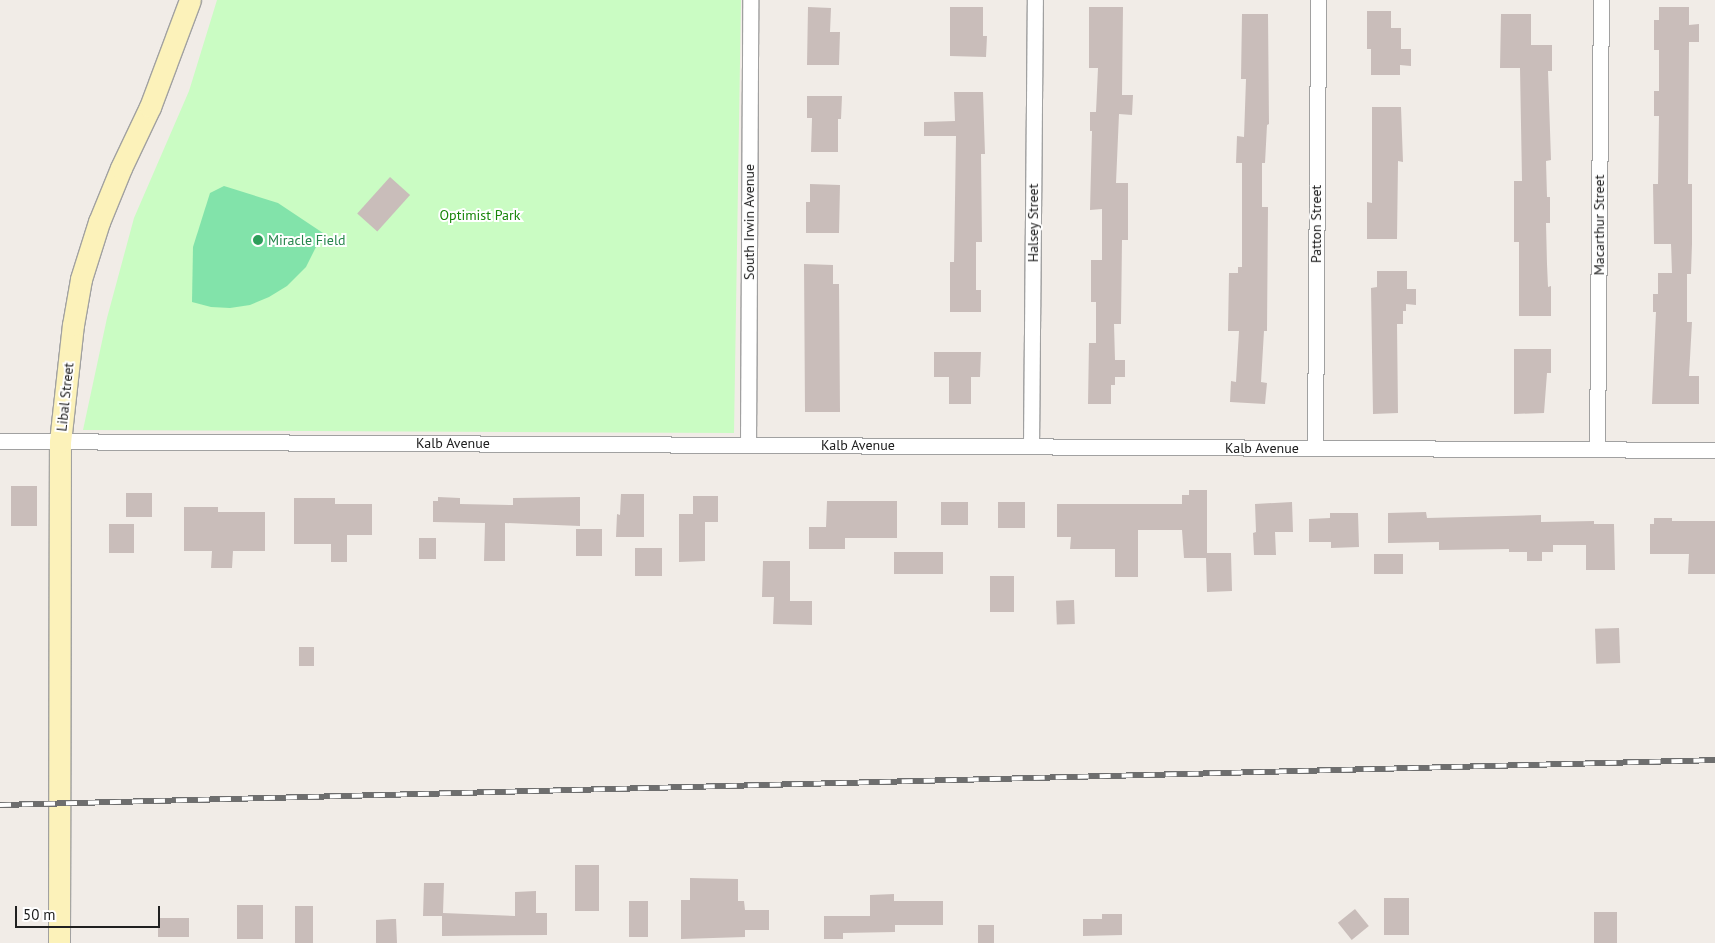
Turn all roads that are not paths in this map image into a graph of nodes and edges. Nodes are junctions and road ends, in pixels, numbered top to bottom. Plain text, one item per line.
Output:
1 (190, 0) edge
2 (750, 0) edge
3 (1035, 0) edge
4 (1318, 0) edge
5 (1601, 0) edge
6 (0, 441) edge
7 (60, 442) junction
8 (748, 444) junction
9 (1032, 446) junction
10 (1315, 448) junction
11 (1598, 449) junction
12 (1715, 450) edge
13 (59, 943) edge

1 - 7 street, Libal Street
2 - 8 street, South Irwin Avenue
3 - 9 street, Halsey Street
4 - 10 street, Patton Street
5 - 11 street, Macarthur Street
6 - 7 street, Kalb Avenue
7 - 8 street, Kalb Avenue
7 - 13 street, Libal Street
8 - 9 street, Kalb Avenue
9 - 10 street, Kalb Avenue
10 - 11 street, Kalb Avenue
11 - 12 street, Kalb Avenue

